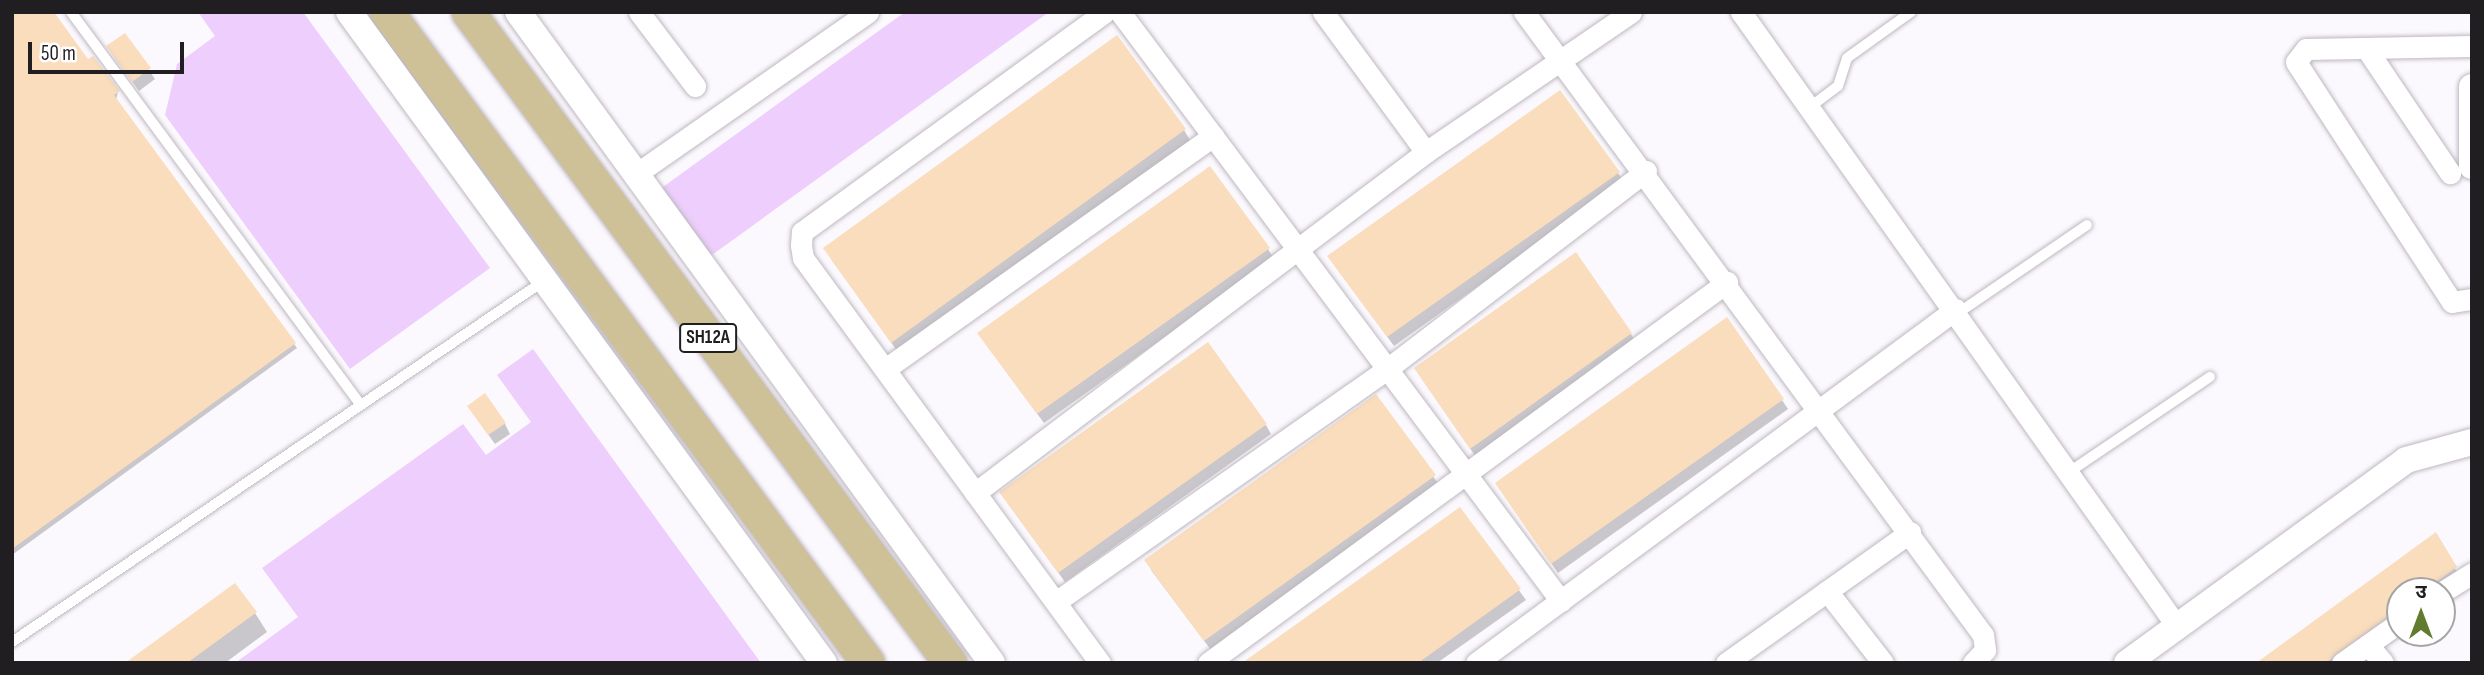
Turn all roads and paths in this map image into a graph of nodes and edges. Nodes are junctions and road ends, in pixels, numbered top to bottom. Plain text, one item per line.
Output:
1 (71, 12) edge
2 (349, 12) edge
3 (387, 12) edge
4 (468, 12) edge
5 (519, 12) edge
6 (639, 12) edge
7 (868, 12) edge
8 (1105, 12) edge
9 (1120, 12) edge
10 (1323, 12) edge
11 (1524, 12) edge
12 (1631, 12) edge
13 (1741, 12) edge
14 (1911, 12) edge
15 (2472, 46) edge
16 (2366, 48) junction
17 (1559, 59) junction
18 (695, 86) dead end
19 (2472, 87) edge
20 (1810, 107) junction
21 (1213, 136) junction
22 (1426, 152) junction
23 (2461, 170) edge
24 (1647, 171) junction
25 (636, 174) junction
26 (2087, 225) dead end
27 (1296, 248) junction
28 (545, 280) junction
29 (1727, 282) junction
30 (2472, 299) edge
31 (1957, 311) junction
32 (888, 367) junction
33 (1387, 369) junction
34 (2210, 377) dead end
35 (360, 404) junction
36 (1820, 411) junction
37 (2472, 442) edge
38 (2069, 472) junction
39 (1465, 474) junction
40 (975, 493) junction
41 (1910, 532) junction
42 (2472, 573) edge
43 (2456, 583) edge
44 (1827, 591) junction
45 (1057, 601) junction
46 (1561, 601) junction
47 (2176, 625) junction
48 (2386, 632) edge
49 (12, 642) edge
50 (2368, 645) junction
51 (824, 663) edge
52 (868, 663) edge
53 (950, 663) edge
54 (992, 663) edge
55 (1100, 663) edge
56 (1208, 663) edge
57 (1476, 663) edge
58 (1726, 663) edge
59 (1882, 663) edge
60 (1973, 663) edge
61 (2126, 663) edge
62 (2342, 663) edge
63 (2383, 663) edge

1 - 35 lane
2 - 28 street
3 - 52 main road
4 - 53 main road, SH12A
5 - 25 street
6 - 18 street
7 - 25 street
8 - 32 street
9 - 21 street
10 - 22 street
11 - 17 street
12 - 17 street
13 - 20 street
14 - 20 lane
15 - 16 street
16 - 23 street
16 - 30 street
17 - 22 street
17 - 24 street
19 - 23 street
20 - 31 street
21 - 27 street
21 - 32 street
22 - 27 street
24 - 29 street
24 - 33 street
25 - 54 street
26 - 31 lane
27 - 33 street
27 - 40 street
28 - 35 lane
28 - 51 street
29 - 36 street
29 - 39 street
31 - 36 street
31 - 38 street
32 - 40 street
33 - 39 street
33 - 45 street
34 - 38 lane
35 - 49 lane
36 - 41 street
36 - 46 street
37 - 47 street
38 - 47 street
39 - 46 street
39 - 56 street
40 - 45 street
41 - 44 street
41 - 60 street
42 - 43 street
44 - 58 street
44 - 59 street
45 - 55 street
46 - 57 street
47 - 61 street
48 - 50 street
50 - 62 street
50 - 63 street

